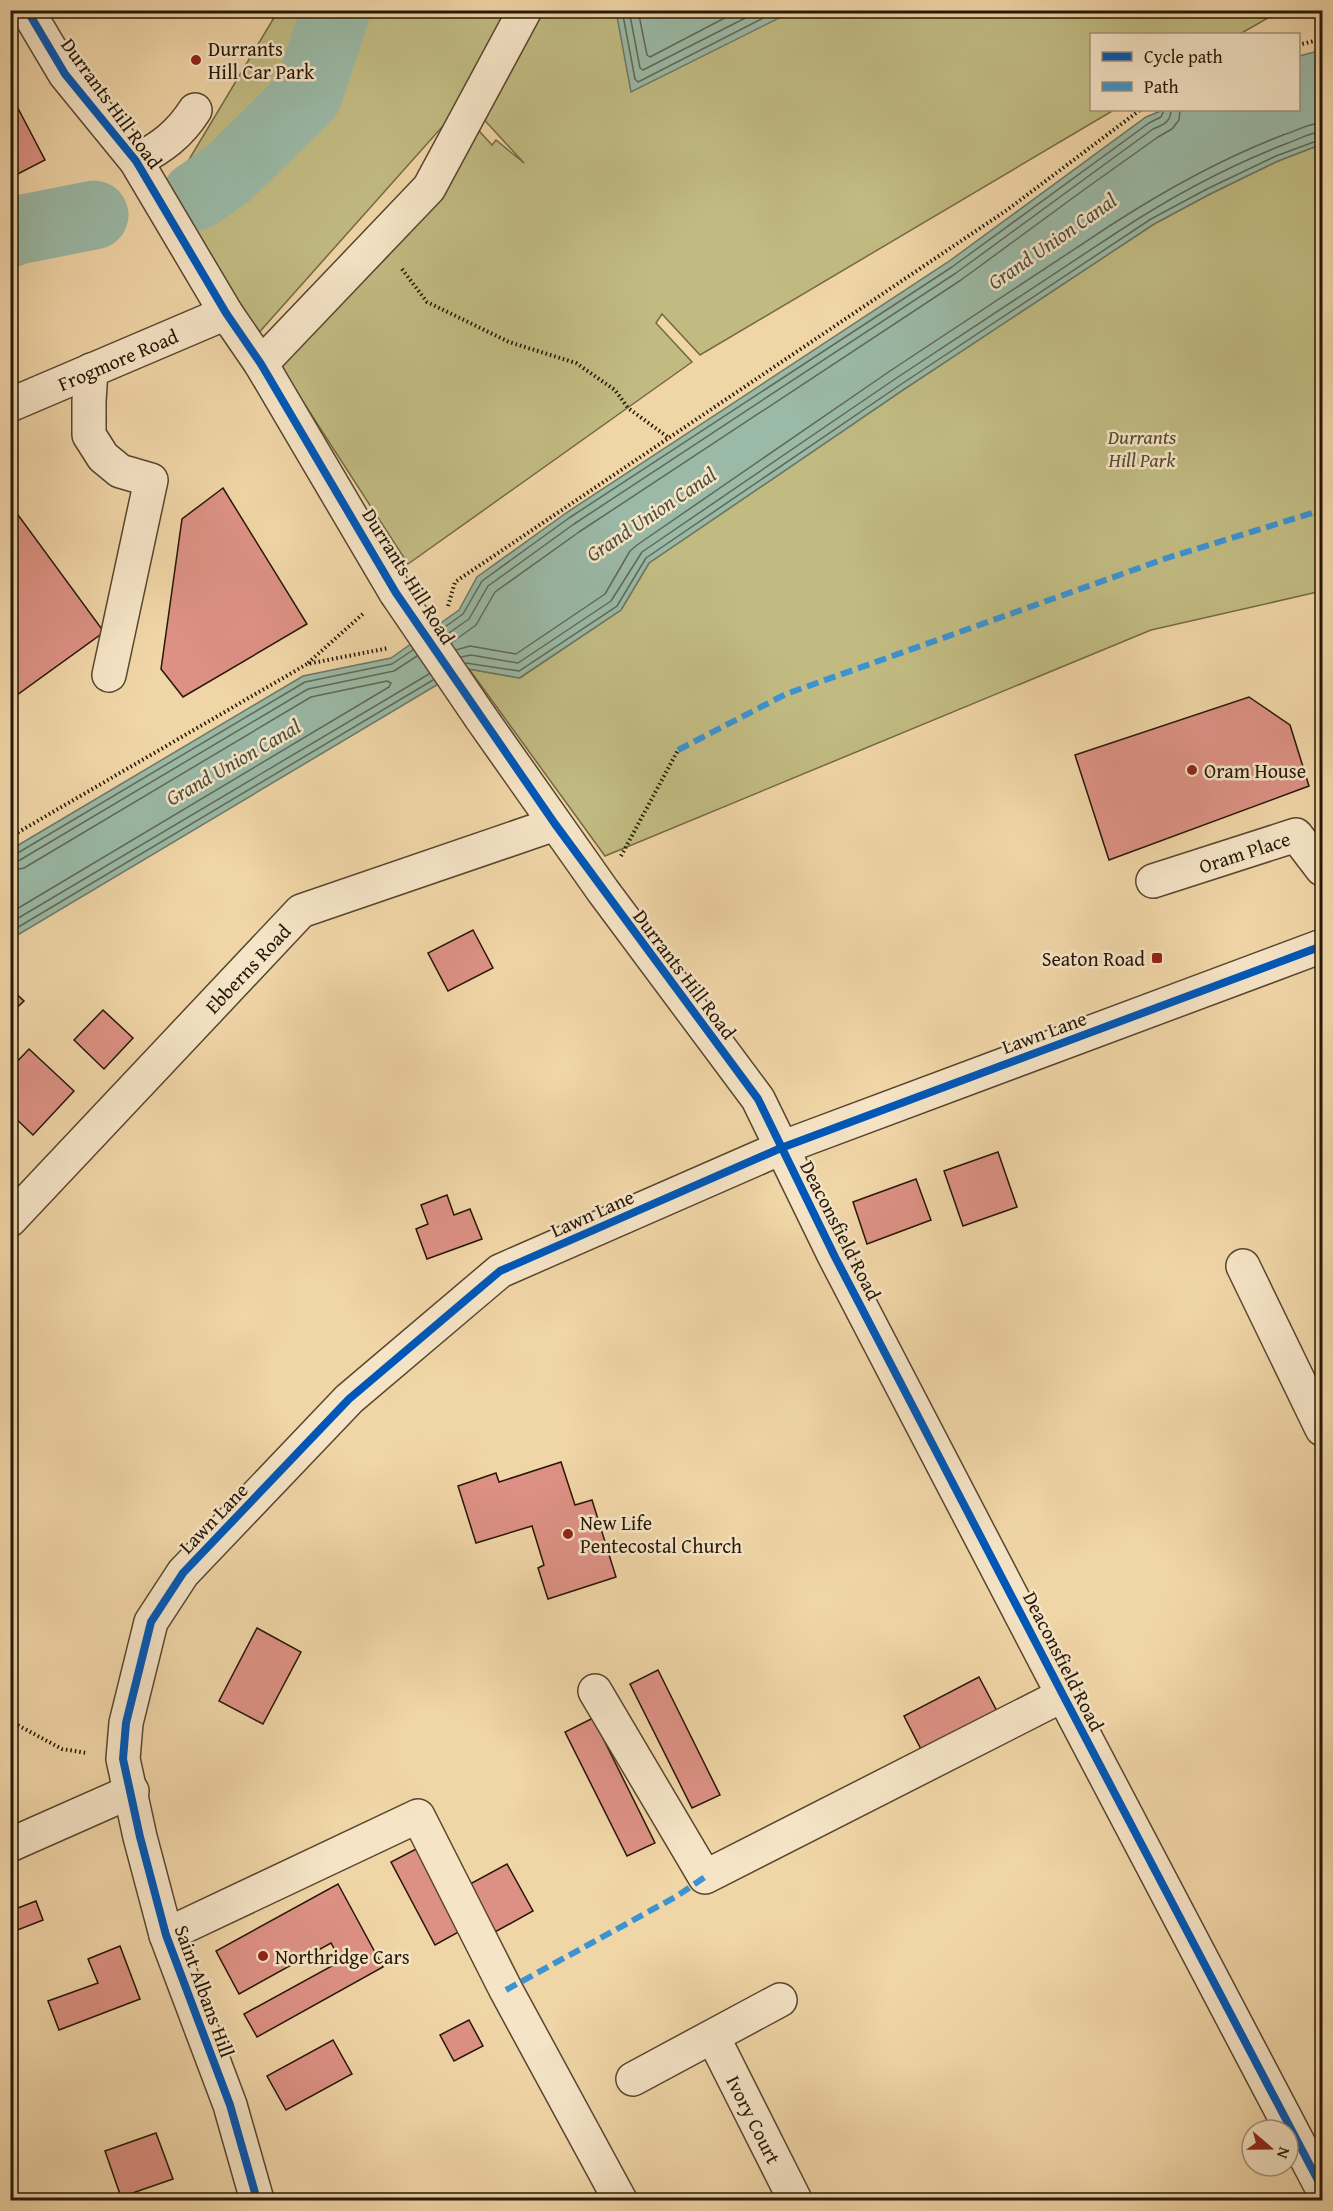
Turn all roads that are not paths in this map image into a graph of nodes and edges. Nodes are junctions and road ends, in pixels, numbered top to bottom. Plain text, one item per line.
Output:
1 (27, 10) edge
2 (525, 10) edge
3 (195, 110) dead end
4 (136, 161) junction
5 (226, 313) junction
6 (261, 364) junction
7 (91, 370) junction
8 (10, 405) edge
9 (109, 675) dead end
10 (555, 824) junction
11 (1323, 869) edge
12 (1153, 881) dead end
13 (1323, 946) edge
14 (781, 1148) junction
15 (10, 1220) edge
16 (1243, 1266) dead end
17 (1323, 1429) edge
18 (595, 1691) dead end
19 (1063, 1695) junction
20 (132, 1791) junction
21 (10, 1845) edge
22 (166, 1935) junction
23 (780, 2000) dead end
24 (713, 2037) junction
25 (633, 2079) dead end
26 (1323, 2188) edge
27 (257, 2200) edge
28 (620, 2200) edge
29 (795, 2200) edge

1 - 4 street, Durrants Hill Road
2 - 6 street
3 - 4 street
4 - 5 street, Durrants Hill Road
5 - 6 street, Durrants Hill Road
5 - 7 street, Frogmore Road
6 - 10 street, Durrants Hill Road, bridge
7 - 8 street, Frogmore Road
7 - 9 street
10 - 14 street, Durrants Hill Road
10 - 15 street, Ebberns Road
11 - 12 street, Oram Place
13 - 14 street, Lawn Lane
14 - 19 street, Deaconsfield Road
14 - 20 street, Lawn Lane
16 - 17 street
18 - 19 street
19 - 26 street, Deaconsfield Road
20 - 21 street
20 - 22 street, Saint Albans Hill
22 - 27 street, Saint Albans Hill
22 - 28 street
23 - 24 street
24 - 25 street
24 - 29 street, Ivory Court

